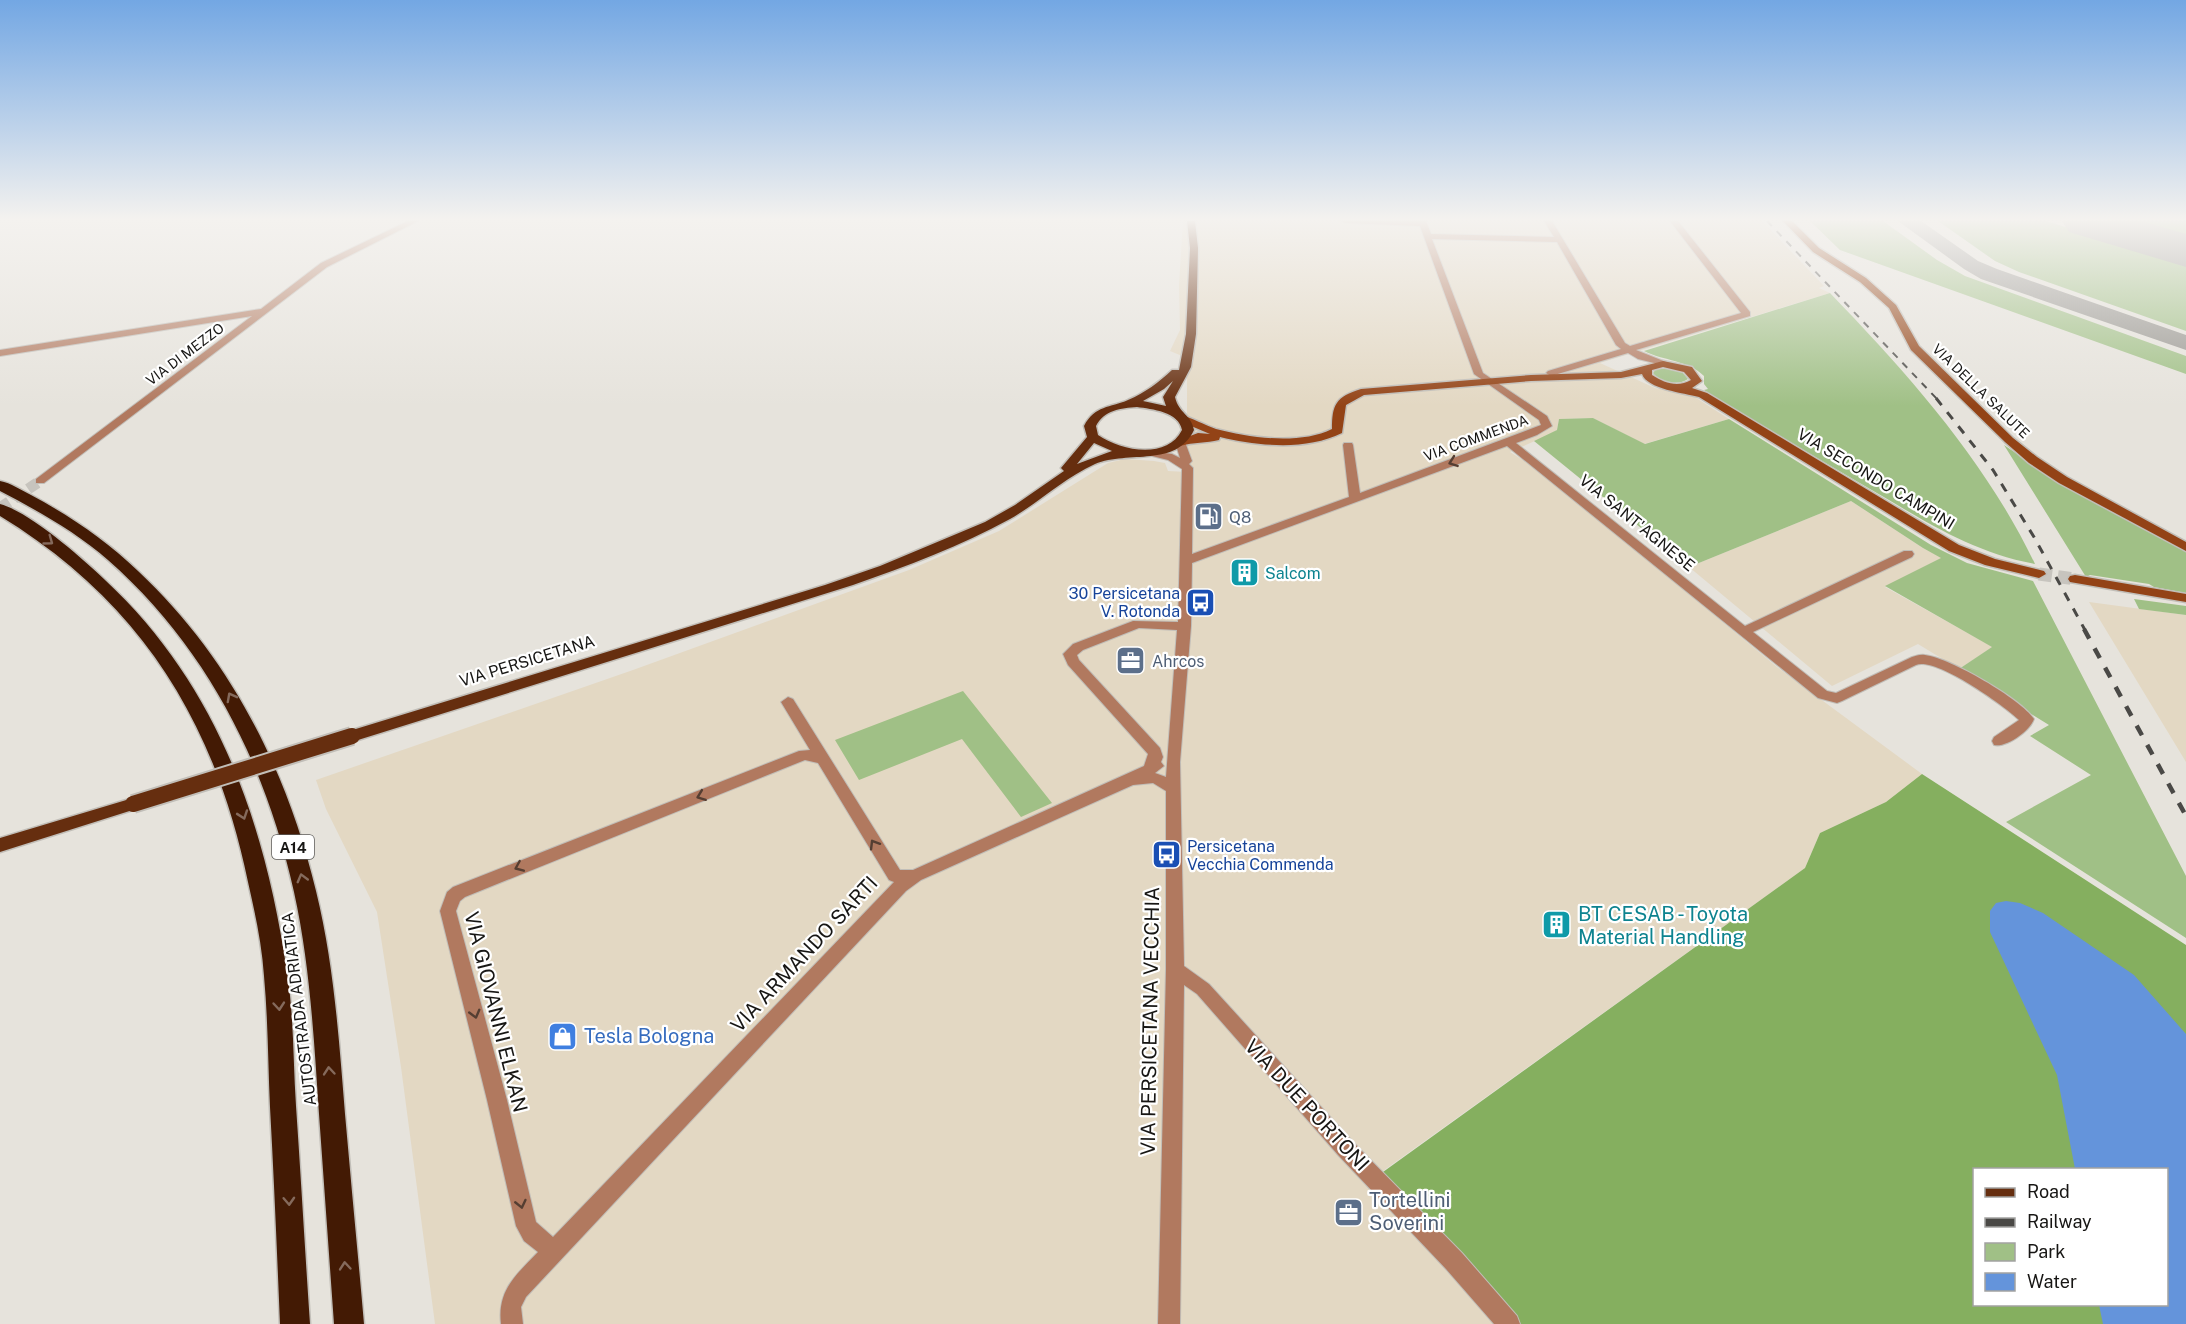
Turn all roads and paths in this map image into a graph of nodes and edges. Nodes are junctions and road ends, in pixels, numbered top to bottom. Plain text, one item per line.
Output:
1 (301, 283) edge
2 (1193, 283) edge
3 (1445, 283) edge
4 (1584, 283) edge
5 (1722, 283) edge
6 (1866, 283) edge
7 (266, 310) junction
8 (1627, 350) junction
9 (0, 353) edge
10 (1641, 357) junction
11 (1187, 358) junction
12 (1663, 364) junction
13 (1646, 369) junction
14 (1551, 373) dead end
15 (1621, 375) junction
16 (1655, 381) junction
17 (1697, 381) junction
18 (1489, 382) junction
19 (1444, 386) junction
20 (1678, 387) junction
21 (1703, 395) junction
22 (1127, 405) junction
23 (1177, 415) junction
24 (1093, 437) junction
25 (1180, 442) junction
26 (1508, 442) junction
27 (1348, 445) dead end
28 (1131, 452) junction
29 (1148, 452) junction
30 (1187, 465) junction
31 (40, 481) tunnel mouth
32 (1053, 483) junction
33 (0, 485) edge
34 (1355, 498) junction
35 (0, 509) edge
36 (2186, 547) edge
37 (1908, 554) dead end
38 (1185, 561) junction
39 (2038, 574) tunnel mouth
40 (2075, 579) tunnel mouth
41 (2186, 598) edge
42 (1184, 626) junction
43 (1744, 631) junction
44 (788, 702) dead end
45 (803, 726) junction
46 (1999, 741) dead end
47 (804, 755) junction
48 (823, 759) junction
49 (1173, 762) junction
50 (1150, 768) junction
51 (1130, 780) junction
52 (1173, 788) junction
53 (0, 845) edge
54 (915, 876) junction
55 (1175, 969) junction
56 (553, 1250) junction
57 (295, 1324) edge
58 (349, 1324) edge
59 (512, 1324) edge
60 (1169, 1324) edge
61 (1509, 1324) edge

1 - 7 street, VIA DI MEZZO
2 - 11 main road
3 - 18 street
4 - 8 street
5 - 8 street
6 - 36 street, VIA DELLA SALUTE
7 - 9 street
7 - 31 street, VIA DI MEZZO
8 - 10 street
8 - 14 street
10 - 12 street
10 - 13 street
11 - 22 main road
11 - 23 main road
12 - 13 street
12 - 17 street
13 - 15 street
13 - 16 street
15 - 16 street
15 - 18 street
16 - 20 street, VIA SECONDO CAMPINI
17 - 20 street
17 - 21 street
18 - 19 street
18 - 26 street, VIA COMMENDA
19 - 23 street
19 - 25 street
20 - 21 street, VIA SECONDO CAMPINI
21 - 39 street, VIA SECONDO CAMPINI
22 - 23 main road
22 - 24 main road
23 - 25 main road
24 - 28 main road
24 - 32 main road, VIA PERSICETANA
25 - 29 main road
25 - 30 street, VIA PERSICETANA VECCHIA
26 -> 34 street, VIA COMMENDA
26 - 43 street, VIA SANT'AGNESE
27 - 34 street
28 - 29 main road
28 - 32 main road, VIA PERSICETANA
29 - 30 street
30 - 38 street, VIA PERSICETANA VECCHIA
32 - 53 main road, VIA PERSICETANA, bridge
58 -> 33 highway, AUTOSTRADA ADRIATICA / A14
34 - 38 street, VIA COMMENDA
35 -> 57 highway, AUTOSTRADA ADRIATICA / A14
37 - 43 street
38 - 42 street, VIA PERSICETANA VECCHIA
40 - 41 street
42 - 49 street, VIA PERSICETANA VECCHIA
42 - 50 street
43 - 46 street, VIA SANT'AGNESE
44 - 45 street
45 - 47 street
45 - 48 street
47 - 48 street
47 -> 56 street, VIA GIOVANNI ELKAN
54 -> 48 street
49 - 50 street, VIA ARMANDO SARTI
49 - 52 street, VIA PERSICETANA VECCHIA
50 - 51 street, VIA ARMANDO SARTI
51 - 52 street, VIA ARMANDO SARTI
51 - 54 street, VIA ARMANDO SARTI
52 - 55 street, VIA PERSICETANA VECCHIA
54 - 56 street, VIA ARMANDO SARTI
55 - 60 street, VIA PERSICETANA VECCHIA
55 - 61 street, VIA DUE PORTONI
56 - 59 street, VIA ARMANDO SARTI

